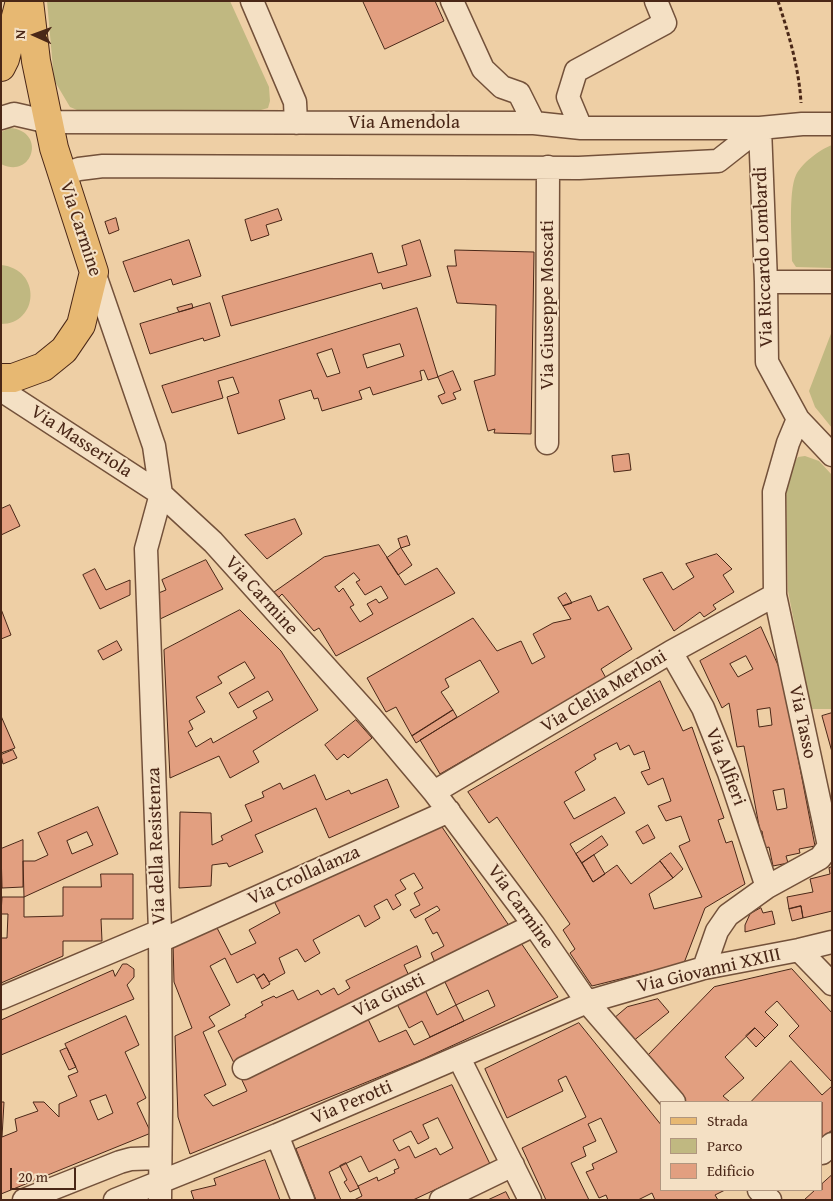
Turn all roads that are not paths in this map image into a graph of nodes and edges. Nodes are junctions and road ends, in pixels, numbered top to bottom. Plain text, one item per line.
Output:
1 (20, 1) edge
2 (29, 1) edge
3 (252, 1) edge
4 (452, 1) edge
5 (656, 1) edge
6 (1, 68) edge
7 (1, 118) edge
8 (49, 122) junction
9 (296, 123) junction
10 (534, 123) junction
11 (832, 124) edge
12 (581, 128) junction
13 (760, 128) junction
14 (548, 168) junction
15 (62, 175) junction
16 (94, 272) junction
17 (766, 282) junction
18 (832, 282) edge
19 (1, 378) edge
20 (1, 390) edge
21 (798, 419) junction
22 (547, 443) dead end
23 (832, 455) edge
24 (161, 494) junction
25 (775, 595) junction
26 (671, 652) junction
27 (434, 792) junction
28 (449, 812) junction
29 (767, 887) junction
30 (534, 925) junction
31 (160, 936) junction
32 (832, 942) edge
33 (799, 950) junction
34 (704, 968) junction
35 (832, 984) edge
36 (1, 998) edge
37 (587, 1002) junction
38 (459, 1058) junction
39 (244, 1068) dead end
40 (673, 1101) edge
41 (278, 1135) junction
42 (160, 1158) junction
43 (513, 1165) junction
44 (160, 1191) edge
45 (24, 1200) edge
46 (115, 1200) edge
47 (303, 1200) edge
48 (441, 1200) edge
49 (530, 1200) edge

1 - 6 main road
2 - 8 main road, Via Carmine
3 - 9 street
4 - 10 street
5 - 12 street
7 - 8 street, Via Amendola
8 - 9 street, Via Amendola
8 - 15 main road, Via Carmine
9 - 10 street, Via Amendola
10 - 12 street, Via Amendola
11 - 13 street, Via Amendola
12 - 13 street, Via Amendola
13 - 14 street
13 - 17 street, Via Riccardo Lombardi
14 - 15 street
14 - 22 street, Via Giuseppe Moscati
15 - 16 main road, Via Carmine
16 - 19 main road
16 - 24 street, Via Carmine
17 - 18 street
17 - 21 street, Via Riccardo Lombardi
20 - 24 street, Via Masseriola
21 - 23 street, Via Riccardo Lombardi
21 - 25 street, Via Tasso
24 - 27 street, Via Carmine
24 - 31 street, Via della Resistenza
25 - 26 street, Via Clelia Merloni
25 - 29 street, Via Tasso
26 - 27 street, Via Clelia Merloni
26 - 29 street, Via Alfieri
27 - 28 street, Via Carmine
28 - 30 street, Via Carmine
28 - 31 street, Via Crollalanza
29 - 34 street, Via Tasso
30 - 37 street, Via Carmine
30 - 39 street, Via Giusti
31 - 36 street, Via Crollalanza
31 - 42 street, Via della Resistenza
32 - 33 street, Via Giovanni XXIII
33 - 34 street, Via Giovanni XXIII
33 - 35 street
34 - 37 street, Via Giovanni XXIII
37 - 38 street, Via Perotti
37 - 40 street, Via Carmine
38 - 41 street, Via Perotti
38 - 43 street
41 - 44 street, Via Perotti
41 - 47 street
42 - 44 street, Via della Resistenza
42 - 45 street
43 - 48 street
43 - 49 street
44 - 46 street, Via Perotti

